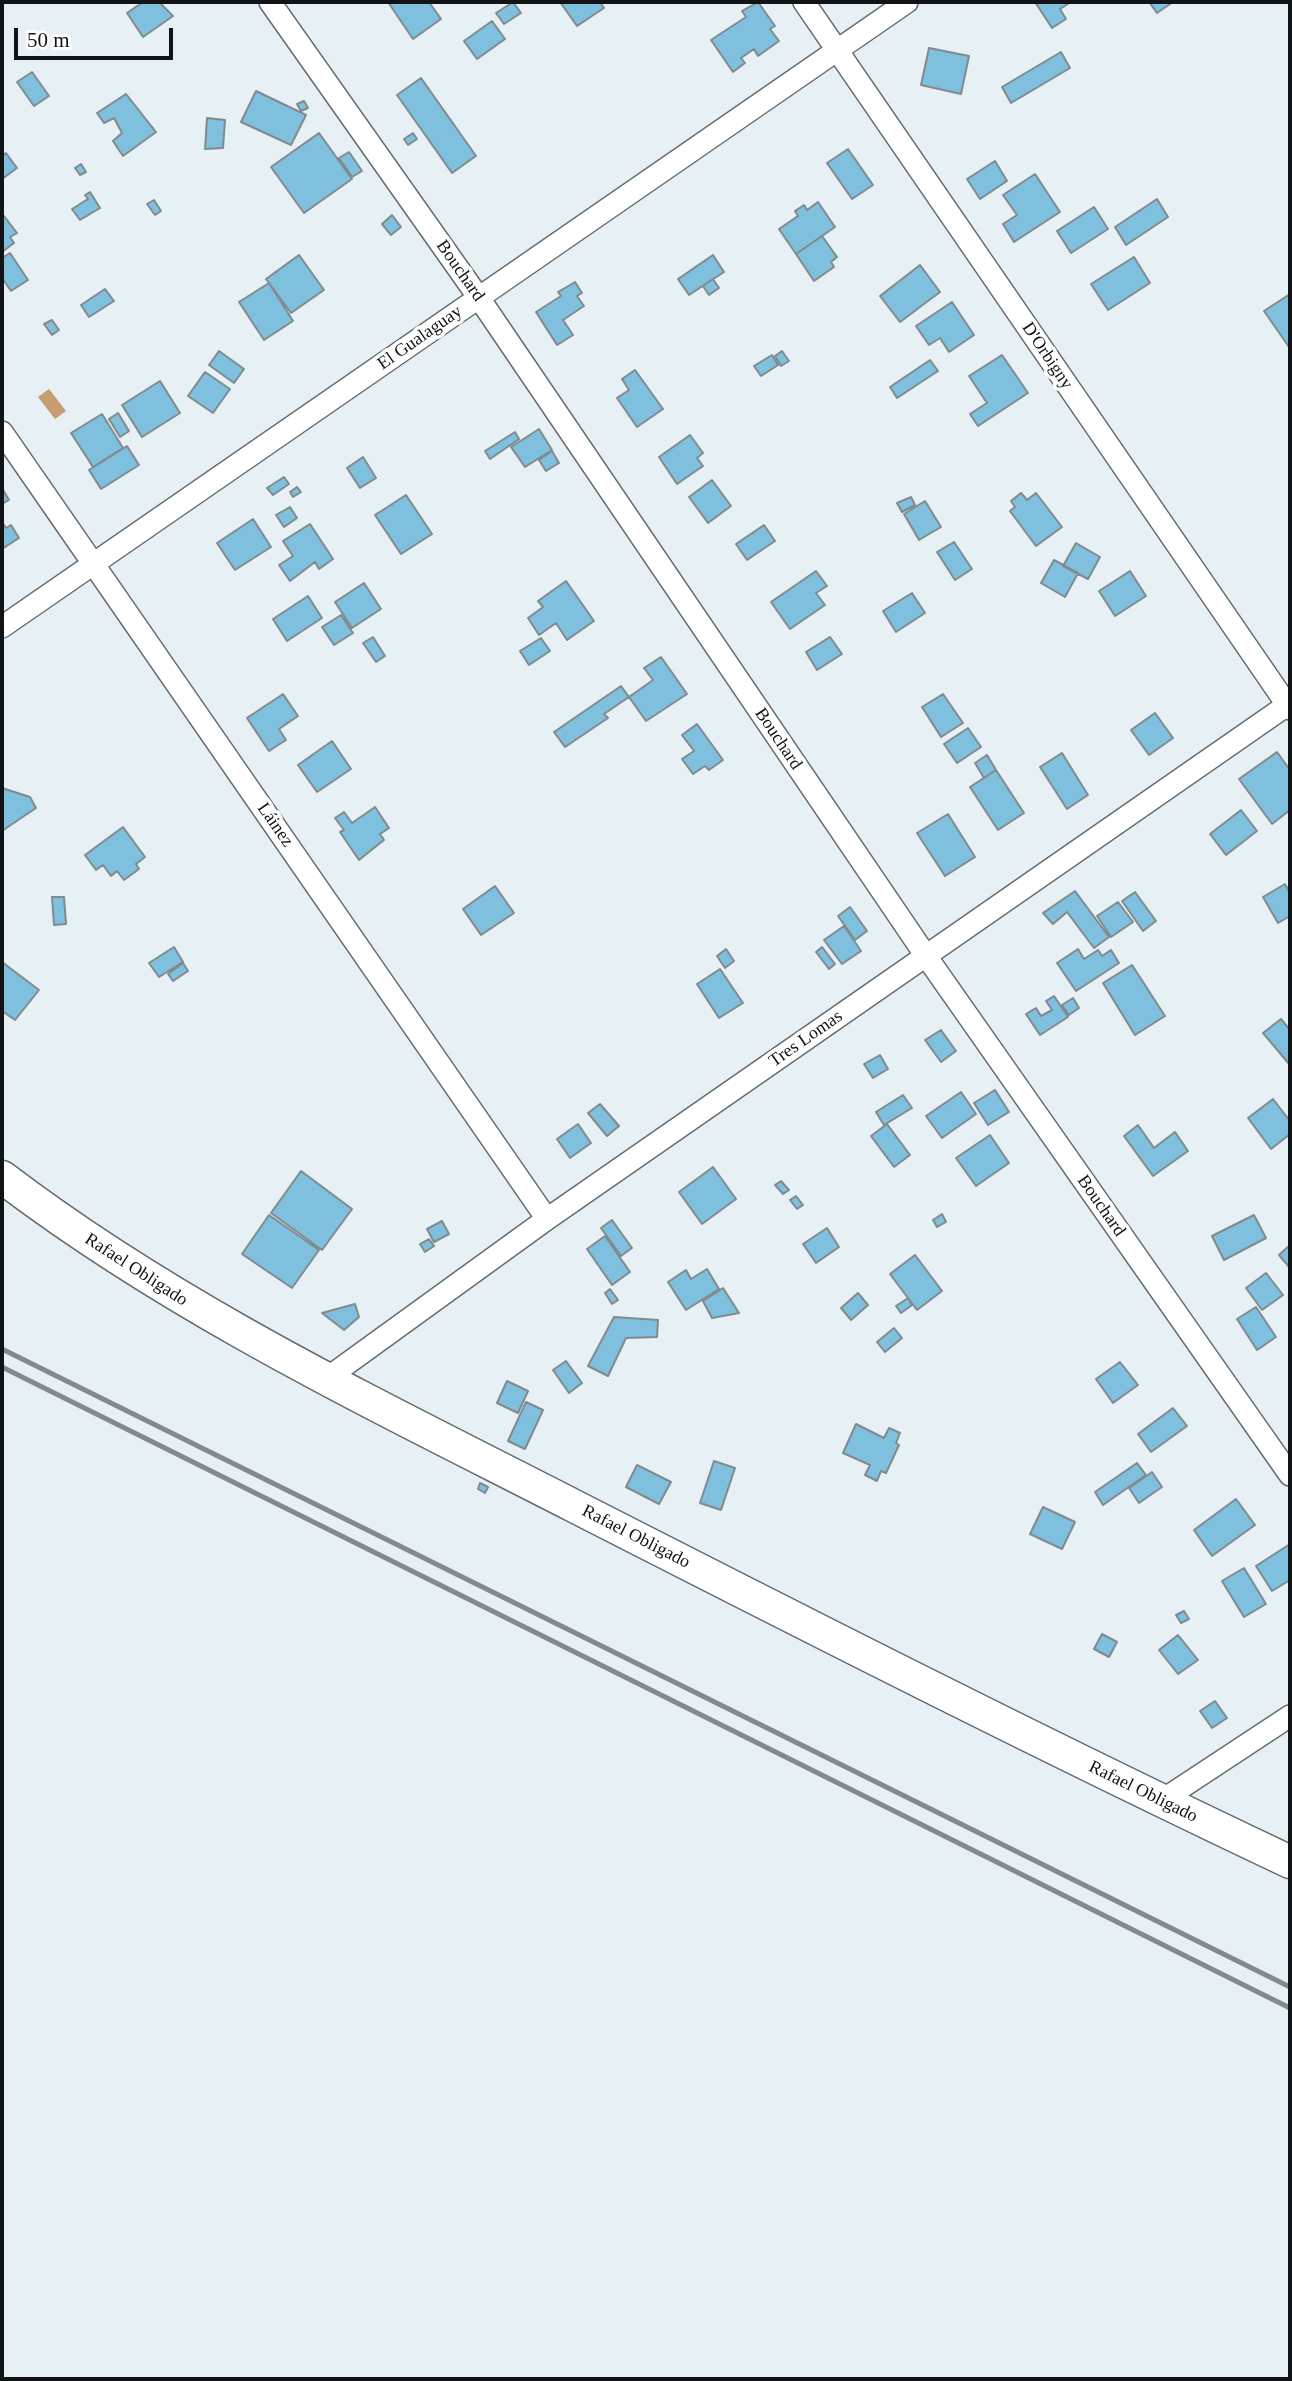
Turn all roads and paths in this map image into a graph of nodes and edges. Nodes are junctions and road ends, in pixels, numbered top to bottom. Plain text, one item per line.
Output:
1 (270, 2) edge
2 (804, 2) edge
3 (907, 2) edge
4 (837, 50) junction
5 (479, 298) junction
6 (2, 432) edge
7 (94, 564) junction
8 (2, 627) edge
9 (1289, 706) edge
10 (926, 956) junction
11 (2, 1177) edge
12 (547, 1219) junction
13 (326, 1379) junction
14 (1290, 1475) edge
15 (1290, 1716) edge
16 (1161, 1801) junction
17 (1290, 1862) edge

1 - 5 street, Bouchard
2 - 4 street, D'Orbigny
3 - 4 street, El Gualaguay
4 - 5 street, El Gualaguay
4 - 9 street, D'Orbigny
5 - 7 street, El Gualaguay
5 - 10 street, Bouchard
6 - 7 street, Láinez
7 - 8 street, El Gualaguay
7 - 12 street, Láinez
9 - 10 street, Tres Lomas
10 - 12 street, Tres Lomas
10 - 14 street, Bouchard
11 - 13 street, Rafael Obligado
12 - 13 street, Tres Lomas
13 - 16 street, Rafael Obligado
15 - 16 street
16 - 17 street, Rafael Obligado

